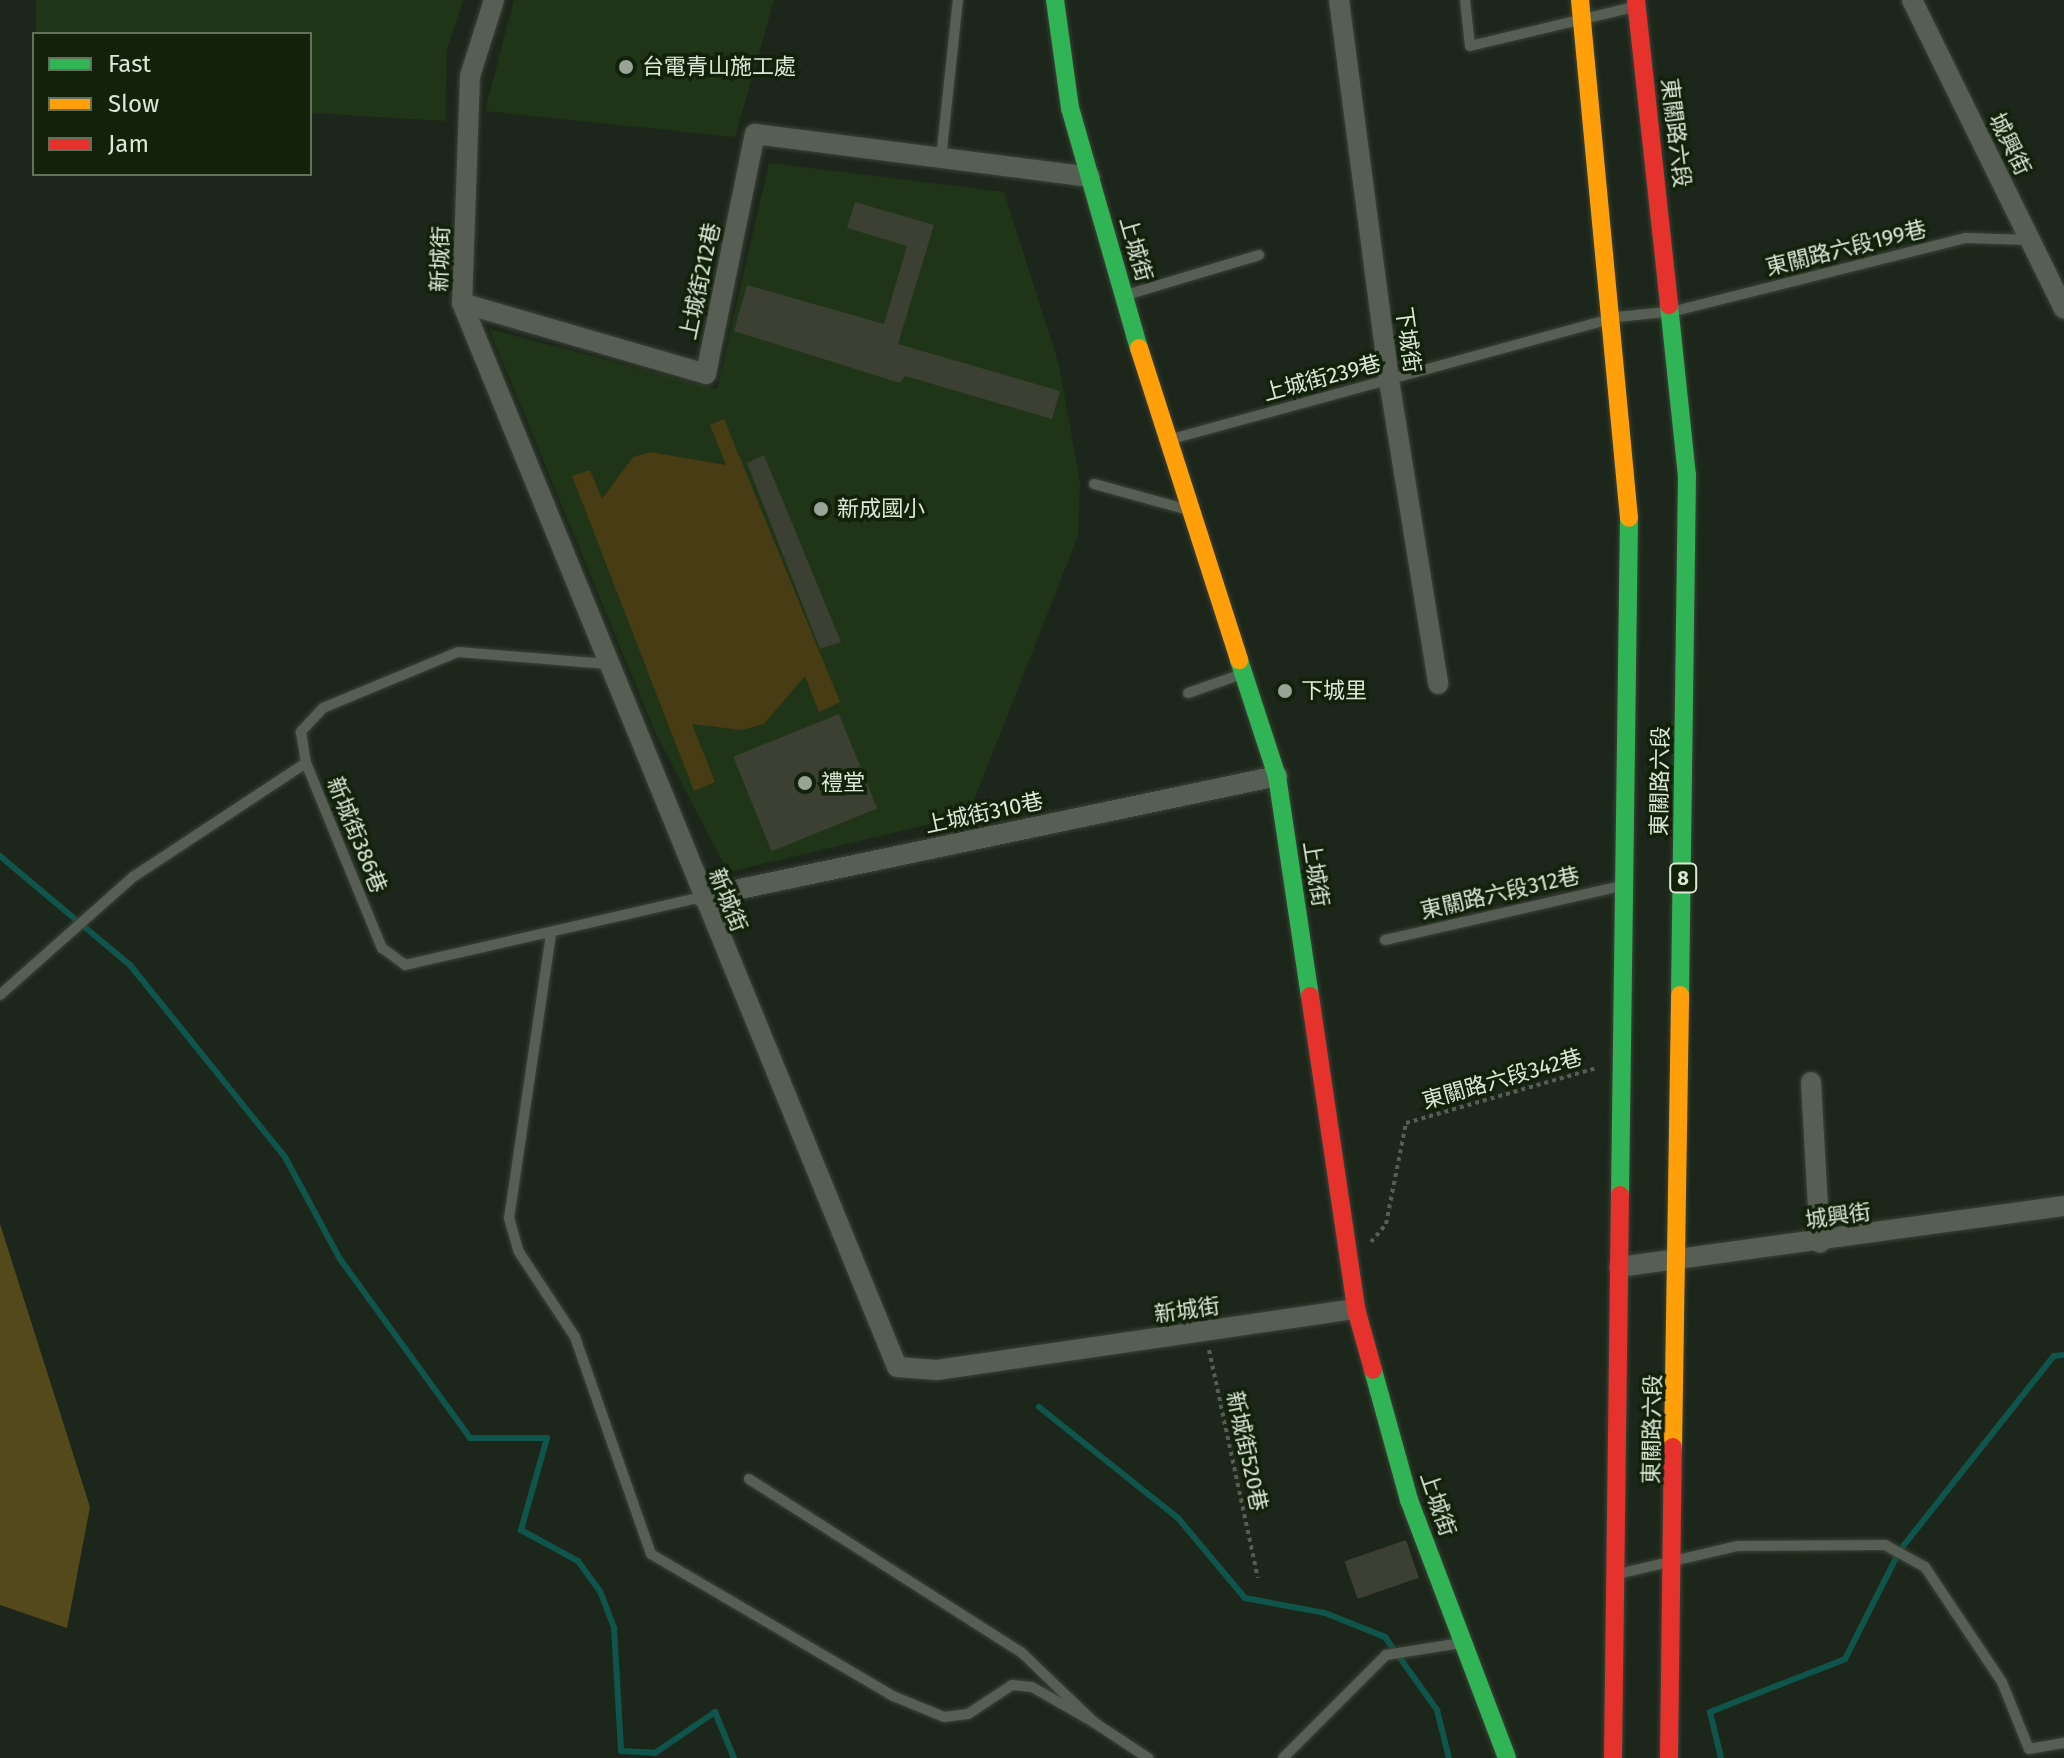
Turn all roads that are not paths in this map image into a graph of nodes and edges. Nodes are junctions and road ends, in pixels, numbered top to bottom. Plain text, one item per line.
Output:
1 (494, 0) edge
2 (958, 0) edge
3 (1055, 0) edge
4 (1339, 0) edge
5 (1465, 0) edge
6 (1912, 0) edge
7 (1636, 4) edge
8 (1581, 8) edge
9 (941, 158) junction
10 (1090, 177) junction
11 (2030, 240) junction
12 (1259, 255) dead end
13 (1124, 296) junction
14 (462, 303) junction
15 (2064, 309) edge
16 (1675, 311) junction
17 (1617, 317) junction
18 (1389, 380) junction
19 (1166, 441) junction
20 (1094, 484) dead end
21 (1190, 511) junction
22 (607, 664) junction
23 (1243, 673) junction
24 (1438, 684) dead end
25 (1188, 693) dead end
26 (306, 763) junction
27 (1277, 776) junction
28 (1625, 885) junction
29 (702, 897) junction
30 (551, 934) junction
31 (1385, 940) dead end
32 (0, 995) edge
33 (1811, 1082) dead end
34 (2064, 1206) edge
35 (1820, 1243) junction
36 (1678, 1264) junction
37 (1619, 1267) junction
38 (1356, 1309) junction
39 (749, 1479) dead end
40 (1675, 1565) junction
41 (1615, 1575) junction
42 (1463, 1643) junction
43 (1095, 1723) junction
44 (2064, 1743) edge
45 (1148, 1758) edge
46 (1283, 1758) edge
47 (1507, 1758) edge
48 (1613, 1758) edge
49 (1669, 1758) edge

1 - 14 street, 新城街
2 - 9 lane
3 - 10 main road, 上城街
4 - 18 street, 下城街
5 - 8 lane
6 - 11 street, 城興街
7 - 8 lane
7 - 16 main road, 東關路六段 / 8
8 - 17 main road, 東關路六段
9 - 10 street, 上城街212巷
9 - 14 street, 上城街212巷
10 - 13 main road, 上城街
11 - 15 street, 城興街
11 - 16 lane, 東關路六段199巷
12 - 13 lane
13 - 19 main road, 上城街
14 - 22 street, 新城街
16 - 17 lane, 上城街239巷
16 - 36 main road, 東關路六段 / 8
17 - 18 lane, 上城街239巷
17 - 28 main road, 東關路六段
18 - 19 lane, 上城街239巷
18 - 24 street, 下城街
19 - 21 main road, 上城街
20 - 21 lane
21 - 23 main road, 上城街
22 - 26 lane, 新城街386巷
22 - 29 street, 新城街
23 - 25 lane
23 - 27 main road, 上城街
26 - 30 lane, 新城街386巷
26 - 32 lane
27 - 29 street, 上城街310巷
27 - 38 main road, 上城街
28 - 31 lane, 東關路六段312巷
28 - 37 main road, 東關路六段
29 - 30 lane, 新城街386巷
29 - 38 street, 新城街
30 - 43 lane
33 - 35 street
34 - 35 street, 城興街
35 - 36 street, 城興街
36 - 37 street, 城興街
36 - 40 main road, 東關路六段 / 8
37 - 41 main road, 東關路六段
38 - 42 main road, 上城街
39 - 43 lane
40 - 41 lane
40 - 44 lane
40 - 49 main road, 東關路六段 / 8
41 - 48 main road, 東關路六段
42 - 46 lane
42 - 47 main road, 上城街
43 - 45 lane

